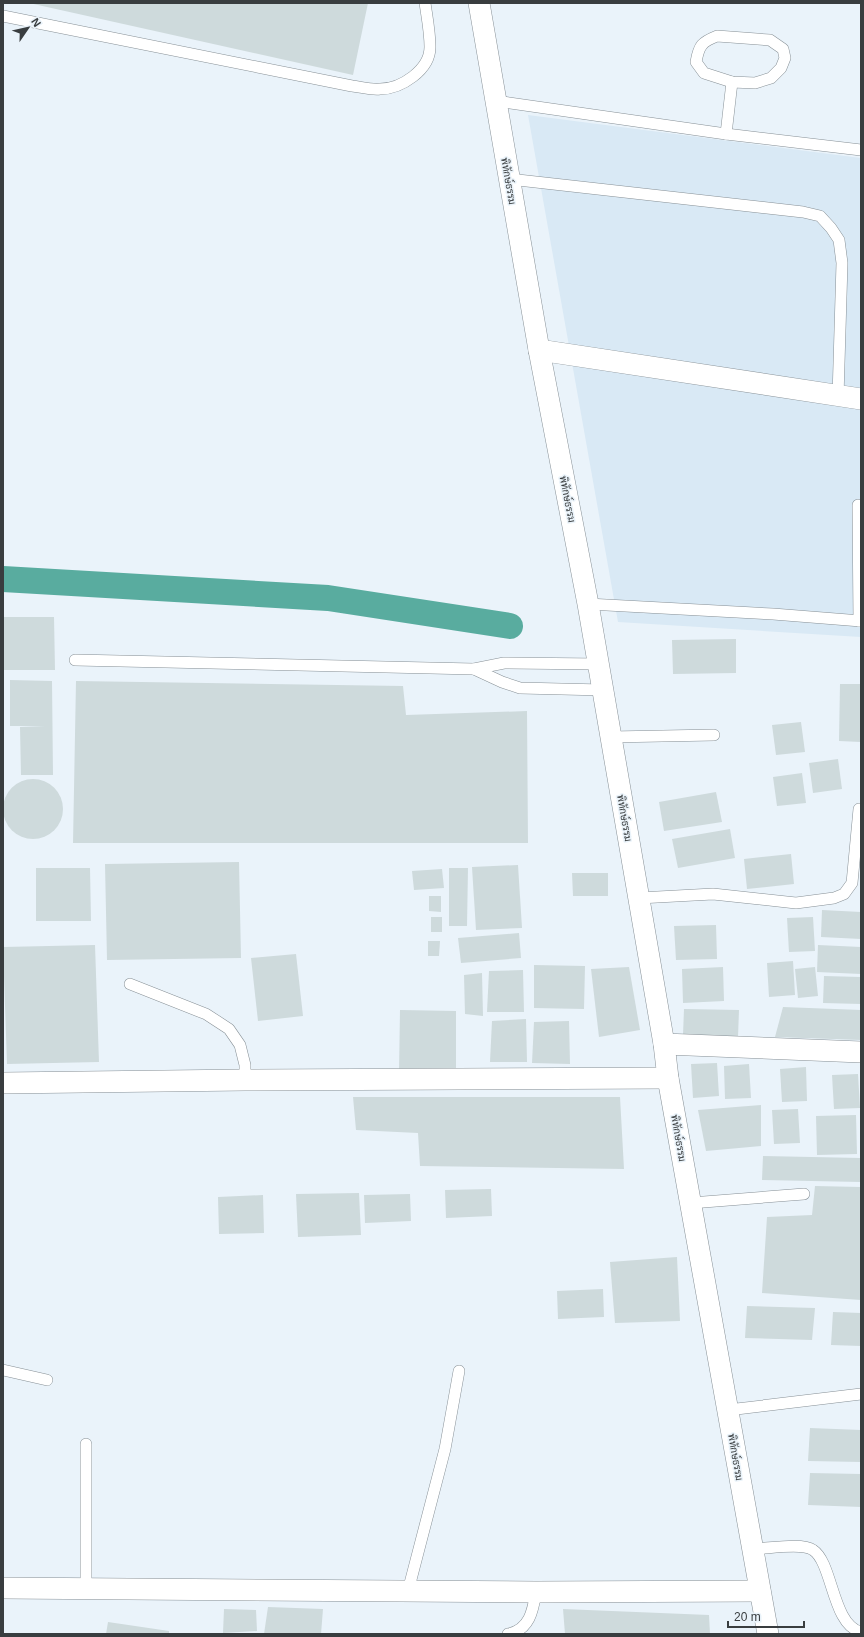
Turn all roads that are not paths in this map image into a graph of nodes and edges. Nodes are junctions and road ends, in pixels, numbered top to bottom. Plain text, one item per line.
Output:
1 (425, 3) edge
2 (479, 3) edge
3 (3, 16) edge
4 (732, 82) junction
5 (496, 101) junction
6 (726, 134) junction
7 (861, 150) edge
8 (509, 179) junction
9 (539, 350) junction
10 (838, 397) junction
11 (861, 399) edge
12 (858, 504) dead end
13 (588, 604) junction
14 (860, 621) edge
15 (75, 660) dead end
16 (598, 664) junction
17 (474, 669) junction
18 (603, 690) junction
19 (714, 735) dead end
20 (611, 736) junction
21 (859, 809) dead end
22 (639, 898) junction
23 (130, 984) dead end
24 (664, 1044) junction
25 (861, 1052) edge
26 (668, 1078) junction
27 (245, 1080) junction
28 (3, 1084) edge
29 (804, 1194) dead end
30 (691, 1203) junction
31 (3, 1370) edge
32 (459, 1371) dead end
33 (47, 1380) dead end
34 (861, 1394) edge
35 (728, 1410) junction
36 (86, 1444) dead end
37 (753, 1549) junction
38 (3, 1588) edge
39 (86, 1588) junction
40 (408, 1591) junction
41 (760, 1591) junction
42 (536, 1592) junction
43 (861, 1632) edge
44 (508, 1634) edge
45 (768, 1634) edge

1 - 3 lane
2 - 5 street, พิทักษ์ธรรม
4 - 4 lane
4 - 6 lane
5 - 6 lane
5 - 8 street, พิทักษ์ธรรม
6 - 7 lane
8 - 9 street, พิทักษ์ธรรม
8 - 10 lane
9 - 10 street
9 - 13 street, พิทักษ์ธรรม
10 - 11 street
12 - 14 lane
13 - 14 lane
13 - 16 street, พิทักษ์ธรรม
15 - 17 lane
16 - 17 lane
16 - 18 street, พิทักษ์ธรรม
17 - 18 lane
18 - 20 street, พิทักษ์ธรรม
19 - 20 lane
20 - 22 street, พิทักษ์ธรรม
21 - 22 lane
22 - 24 street, พิทักษ์ธรรม
23 - 27 lane
24 - 25 street
24 - 26 street, พิทักษ์ธรรม
26 - 27 street
26 - 30 street, พิทักษ์ธรรม
27 - 28 street
29 - 30 lane
30 - 35 street, พิทักษ์ธรรม
31 - 33 lane
32 - 40 lane
34 - 35 lane
35 - 37 street, พิทักษ์ธรรม
36 - 39 lane
37 - 41 street, พิทักษ์ธรรม
37 - 43 lane
38 - 39 street
39 - 40 street
40 - 42 street
41 - 42 street
41 - 45 street, พิทักษ์ธรรม
42 - 44 lane

